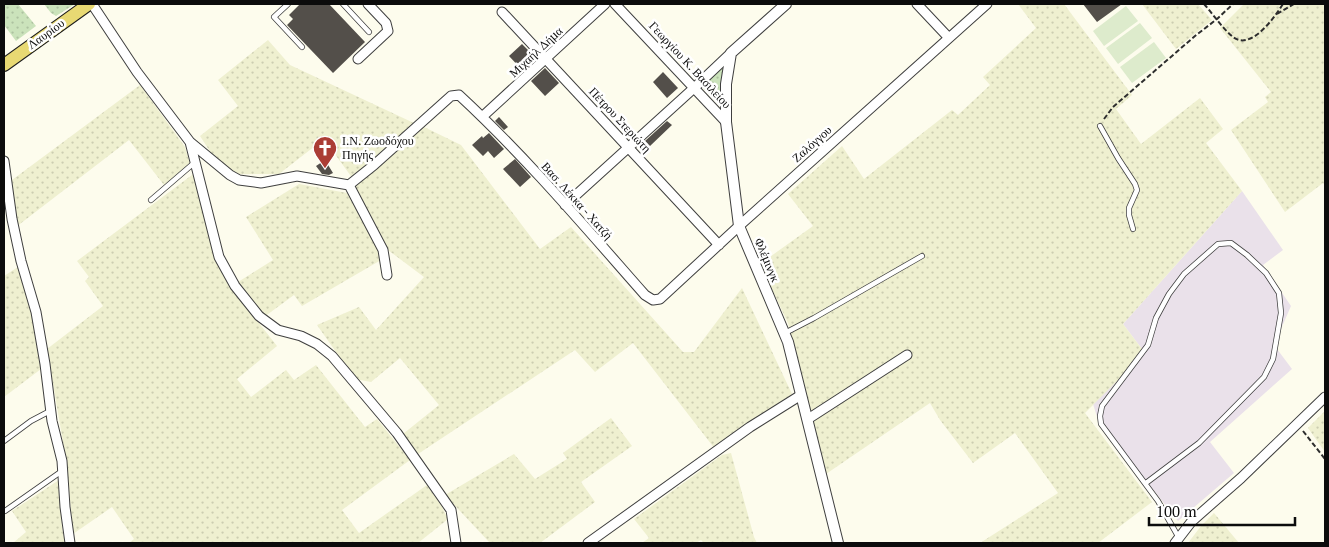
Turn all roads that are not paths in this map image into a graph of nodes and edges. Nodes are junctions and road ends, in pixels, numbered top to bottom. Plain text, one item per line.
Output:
1 (91, 4) edge
2 (288, 4) edge
3 (343, 4) edge
4 (368, 4) edge
5 (605, 4) edge
6 (615, 4) edge
7 (786, 4) edge
8 (917, 4) edge
9 (987, 4) edge
10 (502, 12) dead end
11 (369, 32) dead end
12 (949, 38) junction
13 (302, 47) dead end
14 (731, 53) junction
15 (358, 59) dead end
16 (546, 59) junction
17 (4, 65) edge
18 (694, 88) junction
19 (482, 117) junction
20 (726, 122) junction
21 (1100, 126) road end
22 (190, 142) junction
23 (629, 148) junction
24 (4, 161) edge
25 (195, 162) junction
26 (349, 185) junction
27 (150, 200) dead end
28 (565, 205) junction
29 (739, 226) junction
30 (1133, 229) dead end
31 (719, 245) junction
32 (922, 256) dead end
33 (387, 275) dead end
34 (653, 300) joint
35 (785, 333) junction
36 (907, 355) dead end
37 (801, 395) junction
38 (1325, 397) edge
39 (51, 411) junction
40 (808, 419) junction
41 (4, 441) edge
42 (62, 471) junction
43 (1146, 484) junction
44 (5, 511) edge
45 (1177, 541) edge
46 (70, 543) edge
47 (456, 543) edge
48 (588, 543) edge
49 (838, 543) edge

1 - 17 main road, Λαυρίου
1 - 22 street
2 - 13 lane
3 - 11 lane
4 - 15 street
5 - 16 street, Μιχαήλ Δήμα
6 - 18 street, Γεωργίου Κ. Βασιλείου
7 - 14 street
8 - 12 street
9 - 12 street, Ζαλόγγου
10 - 16 street, Πέτρου Στεριώτη
12 - 29 street, Ζαλόγγου
14 - 18 street
14 - 20 street, Φλέμινγκ
16 - 19 street, Μιχαήλ Δήμα
16 - 23 street, Πέτρου Στεριώτη
18 - 20 street, Γεωργίου Κ. Βασιλείου
18 - 23 street
19 - 26 street, Βασ. Λέκκα - Χατζή
19 - 28 street, Βασ. Λέκκα - Χατζή
20 - 29 street, Φλέμινγκ
21 - 30 lane
22 - 25 street
22 - 26 street
23 - 28 street
23 - 31 street, Πέτρου Στεριώτη
24 - 39 street
25 - 27 lane
25 - 47 street
26 - 33 street
28 - 34 street, Βασ. Λέκκα - Χατζή
29 - 31 street, Ζαλόγγου
29 - 35 street, Φλέμινγκ
31 - 34 street, Ζαλόγγου
32 - 35 lane
35 - 37 street, Φλέμινγκ
36 - 40 street
37 - 40 street, Φλέμινγκ
37 - 48 street
38 - 45 street
39 - 41 lane
39 - 42 street
40 - 49 street, Φλέμινγκ
42 - 44 lane
42 - 46 street
43 - 43 lane
43 - 45 lane

